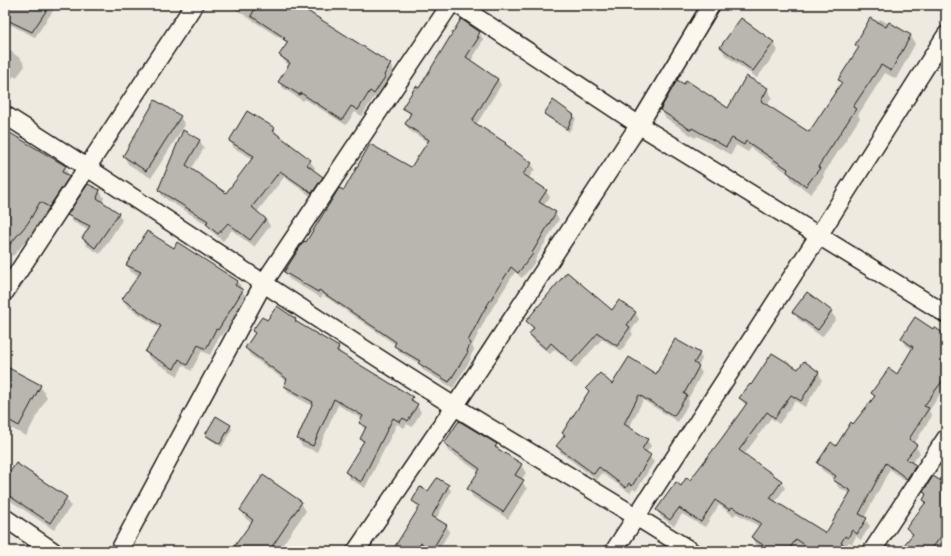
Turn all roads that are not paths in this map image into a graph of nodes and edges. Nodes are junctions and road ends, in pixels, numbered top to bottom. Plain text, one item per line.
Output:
1 (194, 5) edge
2 (450, 5) edge
3 (458, 5) edge
4 (711, 5) edge
5 (946, 35) edge
6 (5, 115) edge
7 (639, 125) junction
8 (88, 168) junction
9 (819, 235) junction
10 (263, 284) junction
11 (5, 292) edge
12 (946, 314) edge
13 (455, 406) junction
14 (946, 438) edge
15 (638, 516) junction
16 (5, 518) edge
17 (53, 551) edge
18 (119, 551) edge
19 (356, 551) edge
20 (614, 551) edge
21 (691, 551) edge
22 (872, 551) edge

1 - 8 street
2 - 10 street
3 - 7 street
4 - 7 street
5 - 9 street
6 - 8 street
7 - 9 street
7 - 13 street
8 - 10 street
8 - 11 street
9 - 12 street
9 - 15 street
10 - 13 street
10 - 18 street
13 - 15 street
13 - 19 street
14 - 22 street
15 - 20 street
15 - 21 street
16 - 17 street

